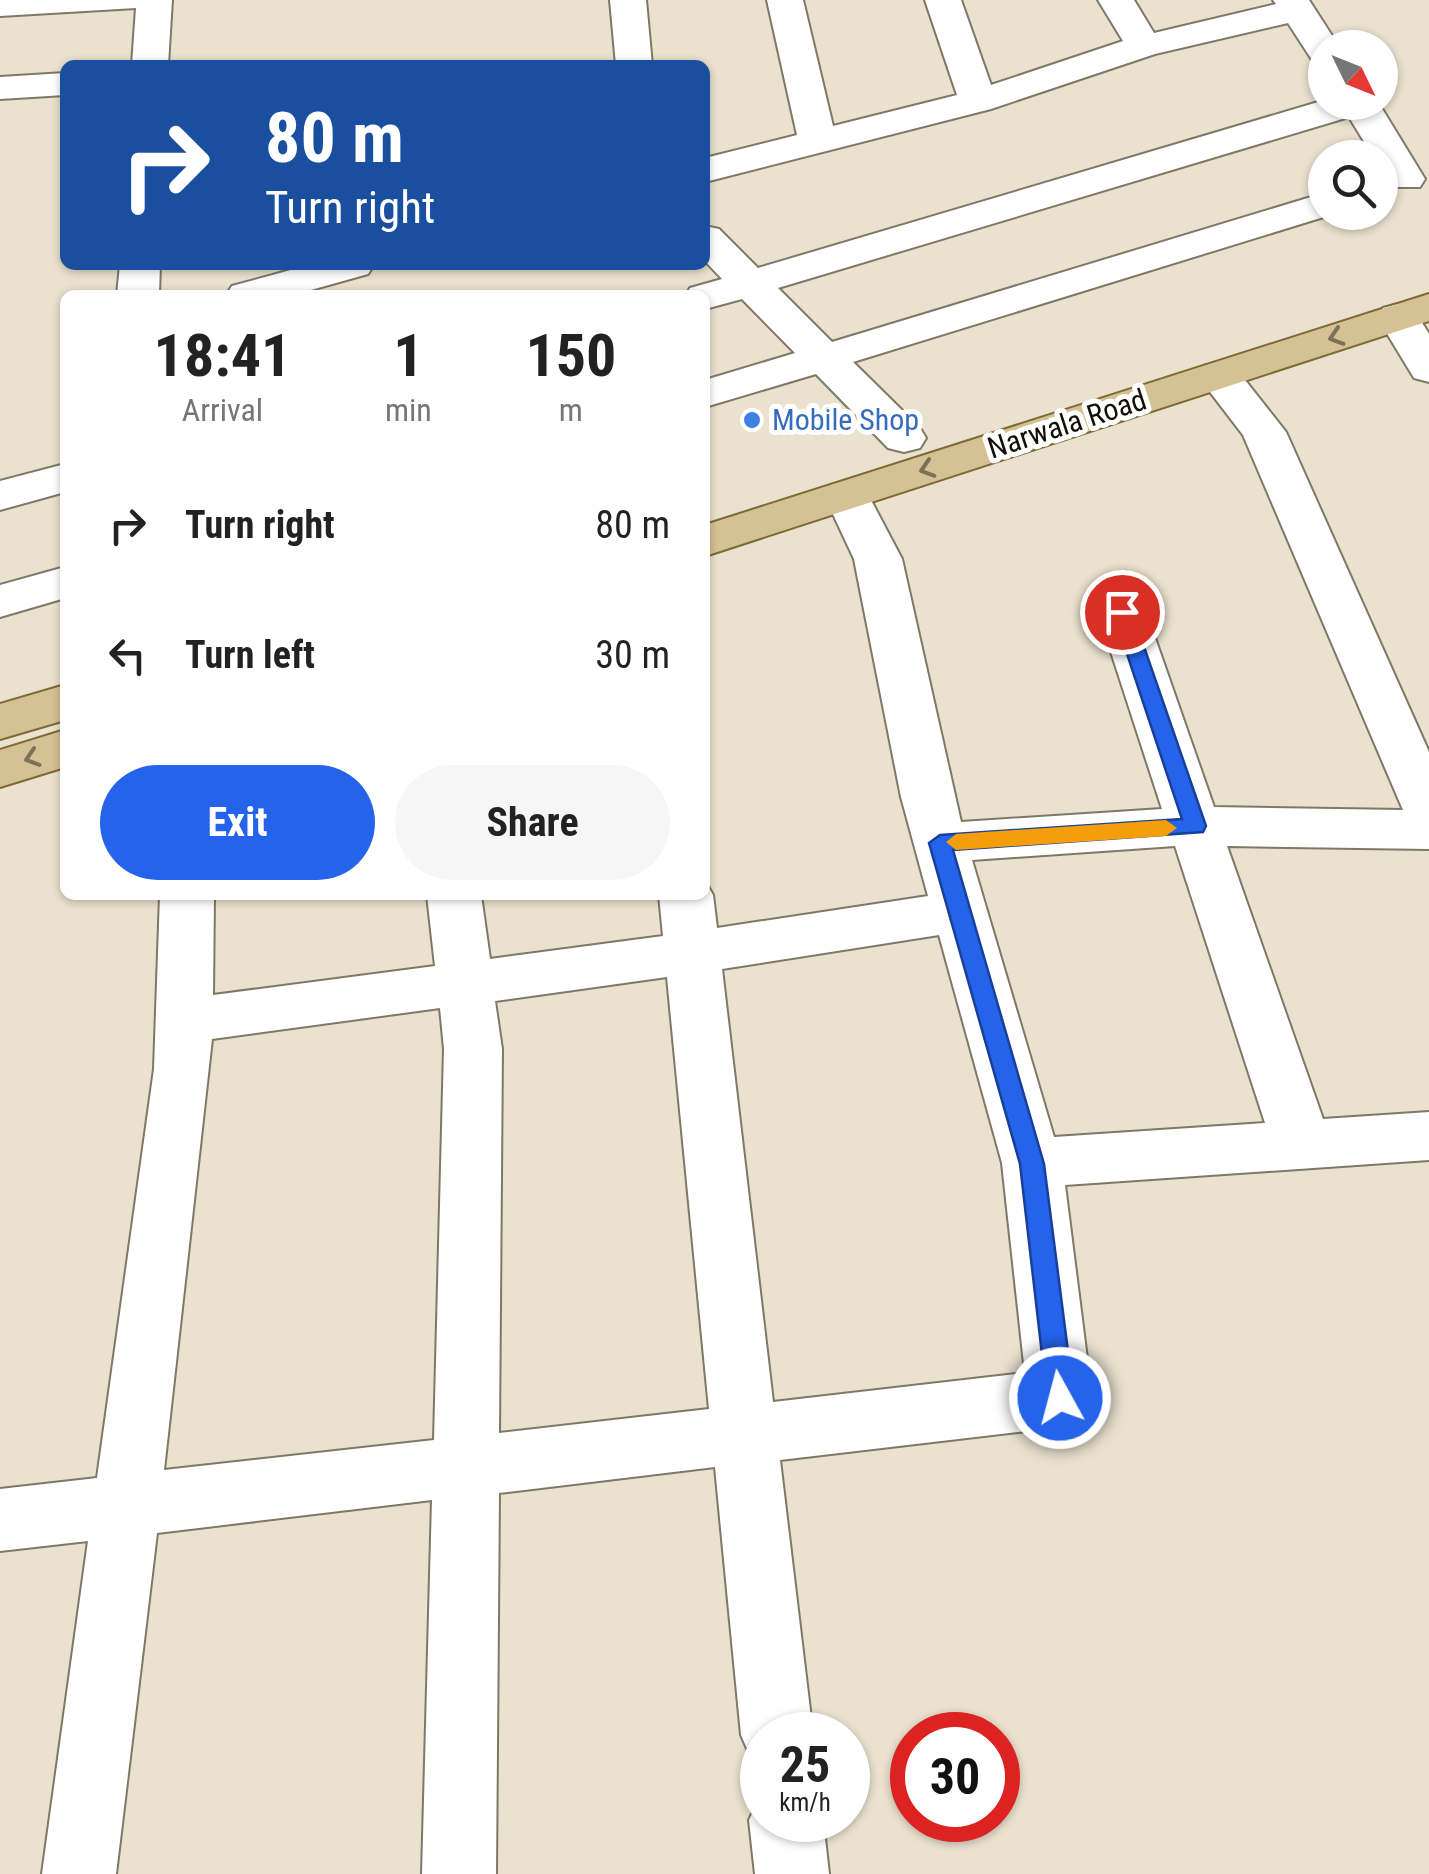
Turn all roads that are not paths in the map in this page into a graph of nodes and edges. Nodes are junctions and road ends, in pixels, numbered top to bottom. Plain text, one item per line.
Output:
1 (126, 0) edge
2 (154, 0) edge
3 (628, 0) edge
4 (785, 0) edge
5 (943, 0) edge
6 (1116, 0) edge
7 (0, 5) edge
8 (1294, 5) edge
9 (1310, 30) edge
10 (1144, 46) junction
11 (150, 60) edge
12 (634, 60) edge
13 (60, 84) edge
14 (0, 88) edge
15 (978, 101) junction
16 (1308, 117) edge
17 (1369, 120) edge
18 (818, 143) junction
19 (710, 169) edge
20 (1405, 181) edge
21 (1308, 210) edge
22 (710, 243) edge
23 (336, 270) edge
24 (1429, 273) edge
25 (752, 284) junction
26 (264, 290) edge
27 (710, 296) edge
28 (1413, 312) edge
29 (826, 358) junction
30 (1429, 369) edge
31 (1220, 375) junction
32 (710, 393) edge
33 (904, 438) junction
34 (60, 479) edge
35 (847, 495) junction
36 (0, 496) edge
37 (710, 498) edge
38 (710, 539) edge
39 (60, 583) edge
40 (0, 601) edge
41 (1122, 612) dead end
42 (60, 704) edge
43 (0, 722) edge
44 (60, 750) edge
45 (0, 769) edge
46 (1426, 803) edge
47 (1195, 826) junction
48 (940, 843) junction
49 (188, 900) edge
50 (455, 900) edge
51 (960, 911) junction
52 (689, 924) edge
53 (465, 980) junction
54 (184, 1021) junction
55 (1429, 1136) edge
56 (1301, 1142) junction
57 (1032, 1164) junction
58 (744, 1435) junction
59 (466, 1466) junction
60 (127, 1505) junction
61 (0, 1520) edge
62 (774, 1712) edge
63 (788, 1842) edge
64 (79, 1874) edge
65 (459, 1874) edge
66 (792, 1874) edge

1 - 7 street
2 - 11 street
3 - 12 street
4 - 18 street
5 - 15 street
6 - 10 street
8 - 9 street
8 - 10 street
10 - 15 street
13 - 14 street
15 - 18 street
16 - 25 street
17 - 20 street
18 - 19 street
21 - 29 street
22 - 25 street
23 - 26 street
24 - 33 main road
25 - 27 street
25 - 29 street
28 - 30 street
28 -> 31 main road, Narwala Road
29 - 32 street
29 - 33 street
31 -> 35 main road, Narwala Road
31 - 46 street
33 - 37 main road
34 - 36 street
35 - 38 main road, Narwala Road
35 - 48 street
39 - 40 street
41 - 47 street
42 - 43 main road
44 -> 45 main road
46 - 47 street
47 - 48 street
47 - 56 street
48 - 51 street
49 - 54 street
50 - 53 street
51 - 52 street
51 - 57 street
52 - 53 street
52 - 58 street
53 - 54 street
53 - 59 street
54 - 60 street
55 - 56 street
56 - 57 street
57 - 58 street
58 - 59 street
58 - 62 street
59 - 60 street
59 - 65 street
60 - 61 street
60 - 64 street
63 - 66 street

